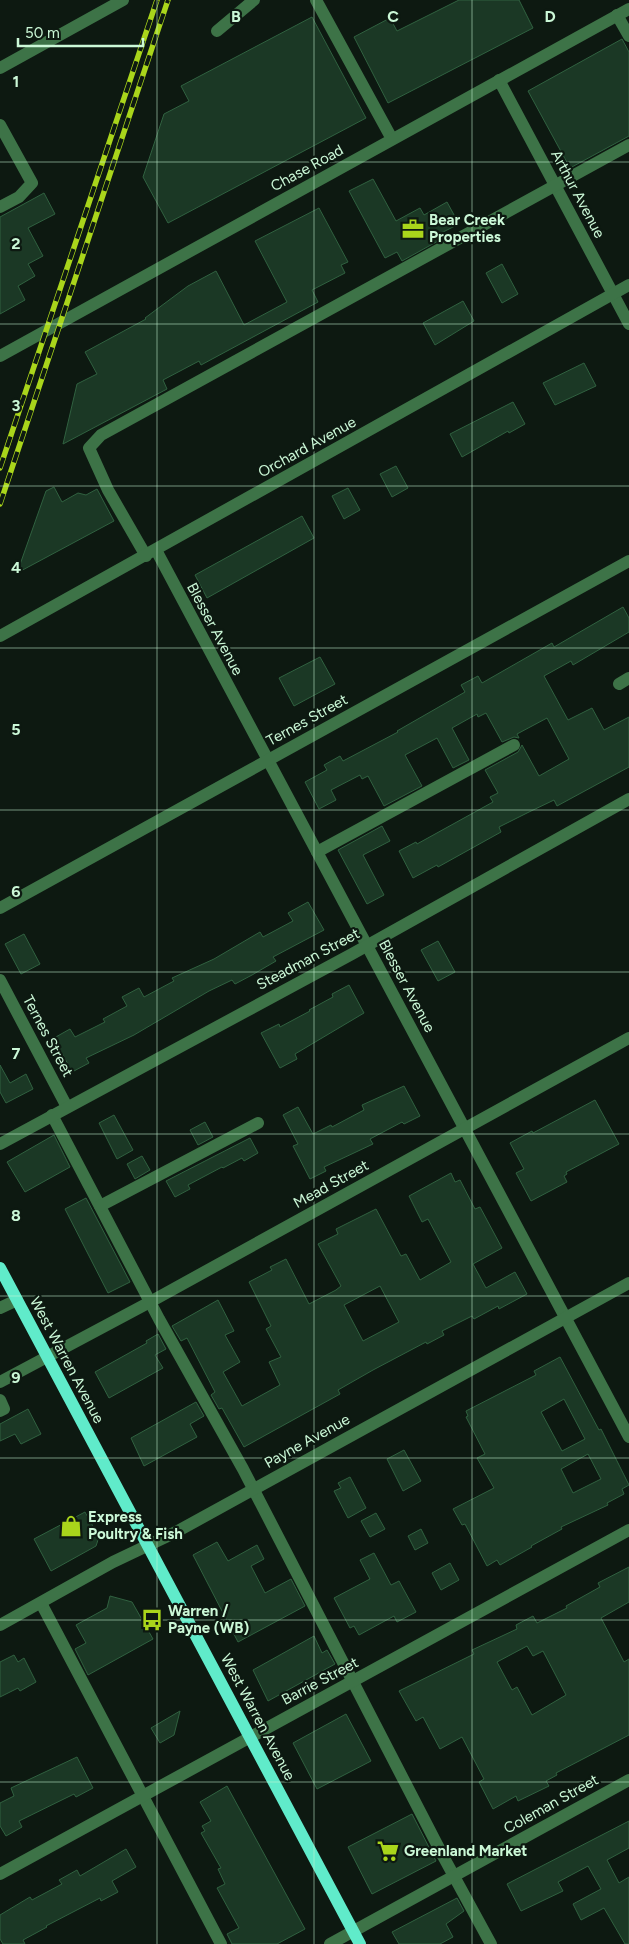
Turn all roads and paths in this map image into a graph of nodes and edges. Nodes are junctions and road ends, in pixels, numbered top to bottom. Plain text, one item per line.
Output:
1 (123, 0) edge
2 (254, 0) edge
3 (316, 0) edge
4 (629, 8) edge
5 (617, 15) junction
6 (217, 31) dead end
7 (629, 36) edge
8 (0, 68) edge
9 (499, 80) junction
10 (0, 125) edge
11 (392, 140) junction
12 (629, 145) edge
13 (555, 185) junction
14 (0, 207) edge
15 (629, 284) edge
16 (613, 293) junction
17 (629, 324) edge
18 (0, 356) edge
19 (151, 553) junction
20 (629, 561) edge
21 (0, 636) edge
22 (514, 744) dead end
23 (267, 760) junction
24 (629, 799) edge
25 (317, 852) junction
26 (0, 908) edge
27 (367, 945) junction
28 (0, 980) edge
29 (629, 1038) edge
30 (67, 1107) junction
31 (52, 1115) junction
32 (258, 1123) dead end
33 (465, 1128) junction
34 (0, 1144) edge
35 (100, 1206) junction
36 (0, 1268) edge
37 (629, 1283) edge
38 (17, 1300) junction
39 (150, 1302) junction
40 (0, 1308) edge
41 (566, 1318) junction
42 (47, 1357) junction
43 (0, 1382) edge
44 (0, 1400) edge
45 (0, 1411) edge
46 (629, 1437) edge
47 (253, 1489) junction
48 (629, 1530) edge
49 (149, 1547) junction
50 (40, 1602) junction
51 (0, 1625) edge
52 (353, 1682) junction
53 (251, 1739) junction
54 (629, 1780) edge
55 (143, 1797) junction
56 (0, 1874) edge
57 (454, 1876) junction
58 (353, 1931) junction
59 (220, 1944) edge
60 (330, 1944) edge
61 (360, 1944) edge
62 (491, 1944) edge

1 - 8 street
2 - 6 street
3 - 11 street
4 - 5 street, Chase Road
5 - 7 street
5 - 9 street, Chase Road
9 - 11 street, Chase Road
9 - 13 street, Arthur Avenue
10 - 14 street
11 - 18 street, Chase Road
12 - 13 street
13 - 16 street, Arthur Avenue
13 - 19 street, Blesser Avenue
15 - 16 street, Orchard Avenue
16 - 17 street, Arthur Avenue
16 - 19 street, Orchard Avenue
19 - 21 street, Orchard Avenue
19 - 23 street, Blesser Avenue
20 - 23 street, Ternes Street
22 - 25 street
23 - 25 street, Blesser Avenue
23 - 26 street, Ternes Street
24 - 27 street, Steadman Street
25 - 27 street, Blesser Avenue
27 - 30 street, Steadman Street
27 - 33 street, Blesser Avenue
28 - 30 street, Ternes Street
29 - 33 street, Mead Street
30 - 31 street, Steadman Street
31 - 34 street, Steadman Street
31 - 35 street
32 - 35 street
33 - 39 street, Mead Street
33 - 41 street, Blesser Avenue
35 - 39 street
36 - 38 main road, West Warren Avenue
37 - 41 street, Payne Avenue
38 - 40 street
38 - 42 main road, West Warren Avenue
39 - 42 street, Mead Street
39 - 47 street
41 - 46 street, Blesser Avenue
41 - 47 street, Payne Avenue
42 - 43 street, Mead Street
42 - 49 main road, West Warren Avenue
44 - 45 street
47 - 49 street, Payne Avenue
47 - 52 street
48 - 52 street, Barrie Street
49 - 50 street, Payne Avenue
49 - 53 main road, West Warren Avenue
50 - 51 street, Payne Avenue
50 - 55 street
52 - 53 street, Barrie Street
52 - 57 street
53 - 55 street, Barrie Street
53 - 58 main road, West Warren Avenue
54 - 57 street, Coleman Street
55 - 56 street, Barrie Street
55 - 59 street
57 - 58 street, Coleman Street
57 - 62 street
58 - 60 street, Coleman Street
58 - 61 main road, West Warren Avenue

